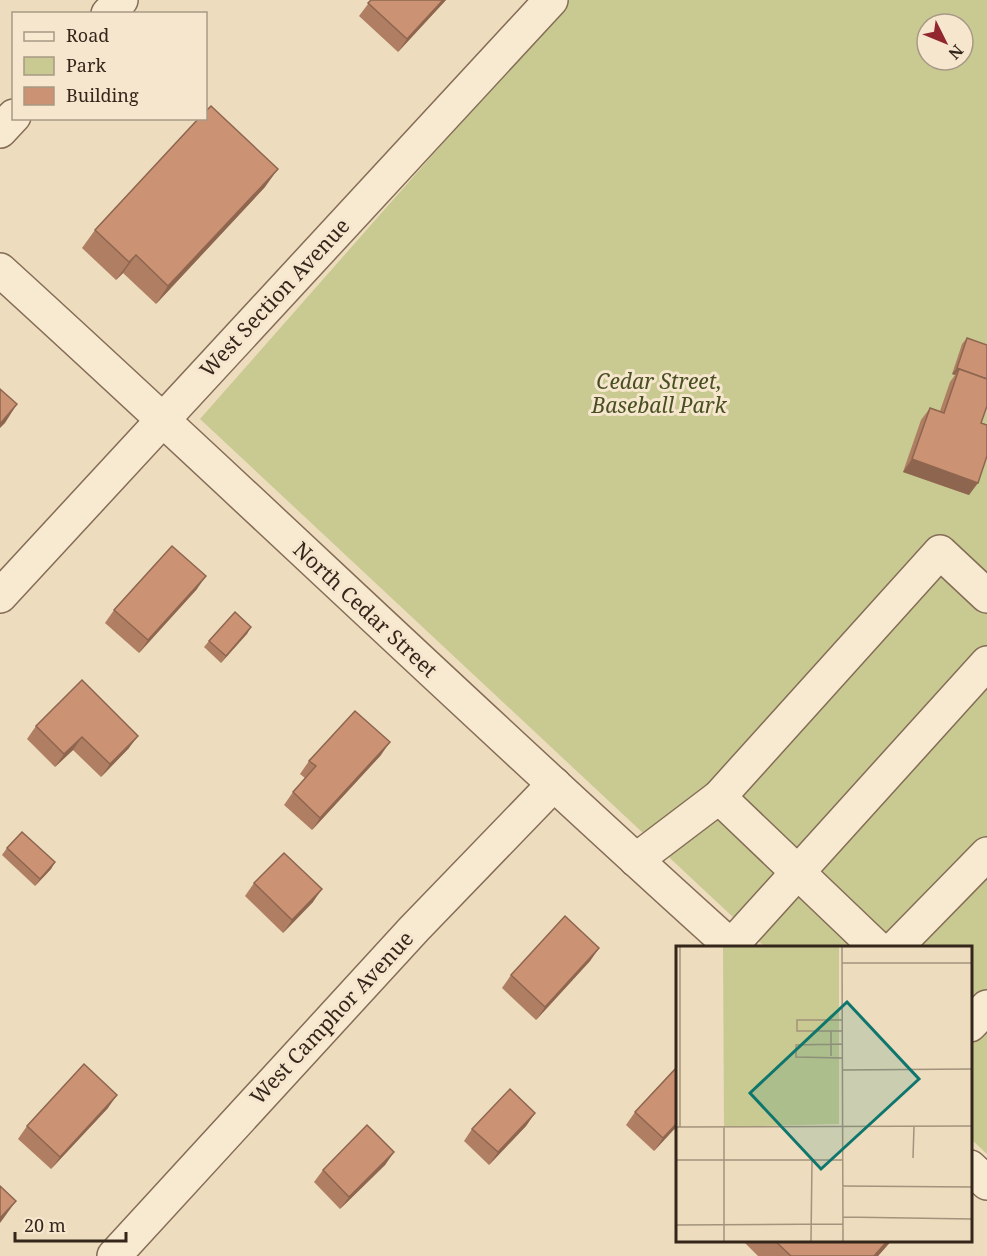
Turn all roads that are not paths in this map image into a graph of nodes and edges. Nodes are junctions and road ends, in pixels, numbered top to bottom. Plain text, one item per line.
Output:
1 (121, 0) edge
2 (551, 0) edge
3 (110, 12) edge
4 (12, 118) edge
5 (0, 131) edge
6 (0, 270) edge
7 (164, 419) junction
8 (0, 596) edge
9 (987, 596) edge
10 (987, 663) edge
11 (555, 784) junction
12 (719, 797) junction
13 (987, 855) edge
14 (636, 860) junction
15 (799, 871) junction
16 (731, 946) edge
17 (875, 946) edge
18 (897, 946) edge
19 (987, 1007) edge
20 (972, 1023) edge
21 (972, 1169) edge
22 (987, 1183) edge
23 (114, 1256) edge

1 - 3 street
2 - 7 street, West Section Avenue
4 - 5 street
6 - 7 street, North Cedar Street
7 - 8 street, West Section Avenue
7 - 11 street, North Cedar Street
9 - 12 street
10 - 15 street
11 - 14 street, North Cedar Street
11 - 23 street, West Camphor Avenue
12 - 14 street
12 - 15 street
13 - 18 street
14 - 16 street, North Cedar Street
15 - 16 street
15 - 17 street
19 - 20 street
21 - 22 street

